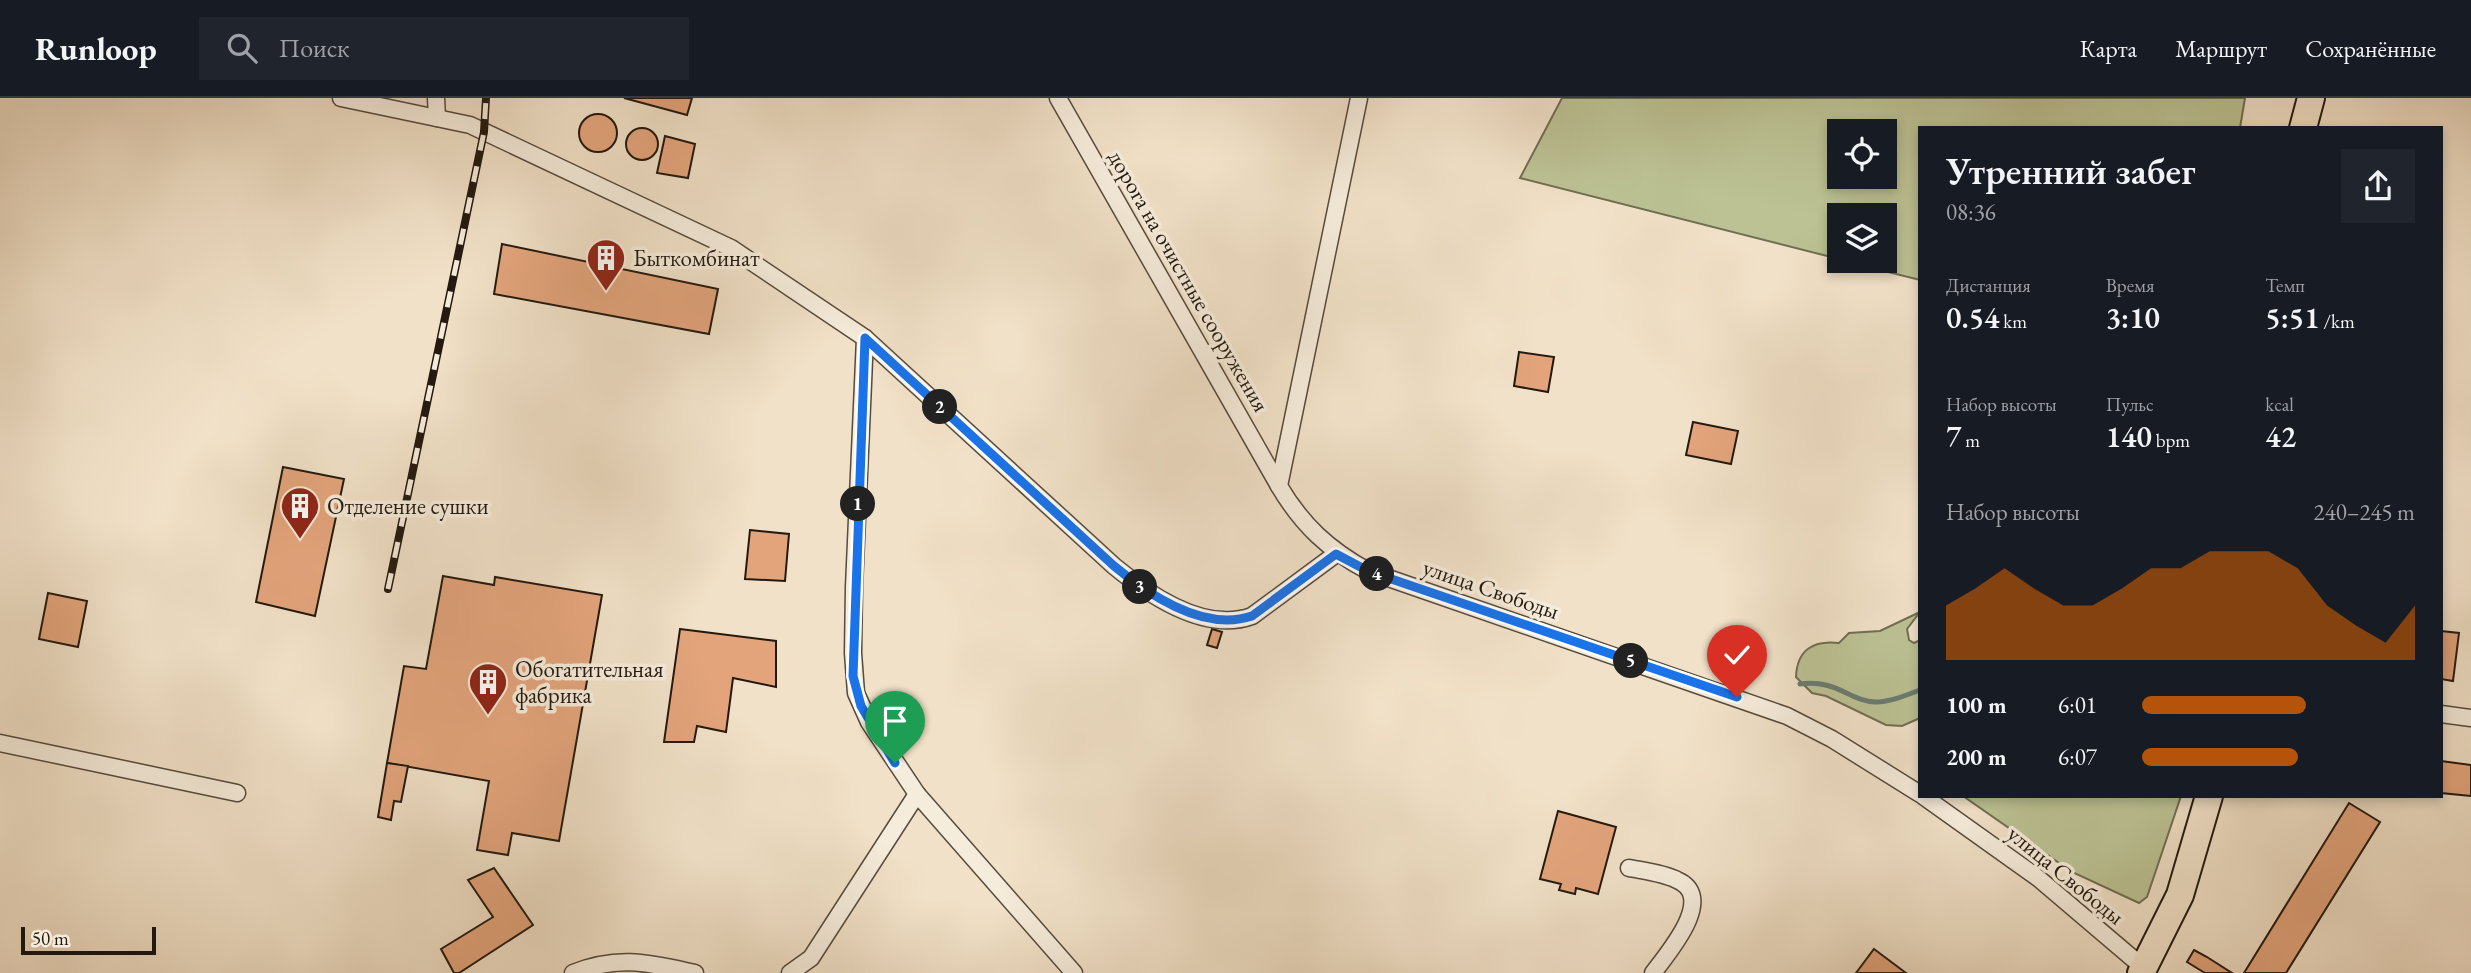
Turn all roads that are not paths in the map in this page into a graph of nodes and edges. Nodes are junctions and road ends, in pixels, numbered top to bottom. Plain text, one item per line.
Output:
1 (341, 98) edge
2 (436, 98) edge
3 (1058, 98) edge
4 (1359, 98) edge
5 (2311, 98) edge
6 (437, 118) junction
7 (2304, 126) edge
8 (865, 338) junction
9 (1279, 486) junction
10 (1336, 554) junction
11 (2443, 714) edge
12 (2471, 718) edge
13 (0, 743) edge
14 (237, 793) dead end
15 (1918, 793) edge
16 (917, 794) junction
17 (1926, 798) edge
18 (2208, 798) edge
19 (1629, 868) dead end
20 (2142, 970) edge
21 (573, 973) edge
22 (695, 973) edge
23 (790, 973) edge
24 (1074, 973) edge
25 (1653, 973) edge

1 - 6 street
2 - 6 street
3 - 9 street, дорога на очистные сооружения
4 - 9 street
5 - 7 main road
6 - 8 street
8 - 10 street
8 - 16 street
9 - 10 street, улица Свободы
10 - 15 street, улица Свободы
11 - 12 street
13 - 14 street
16 - 23 street
16 - 24 street
17 - 20 street, улица Свободы
18 - 20 main road
19 - 25 street
21 - 22 street

